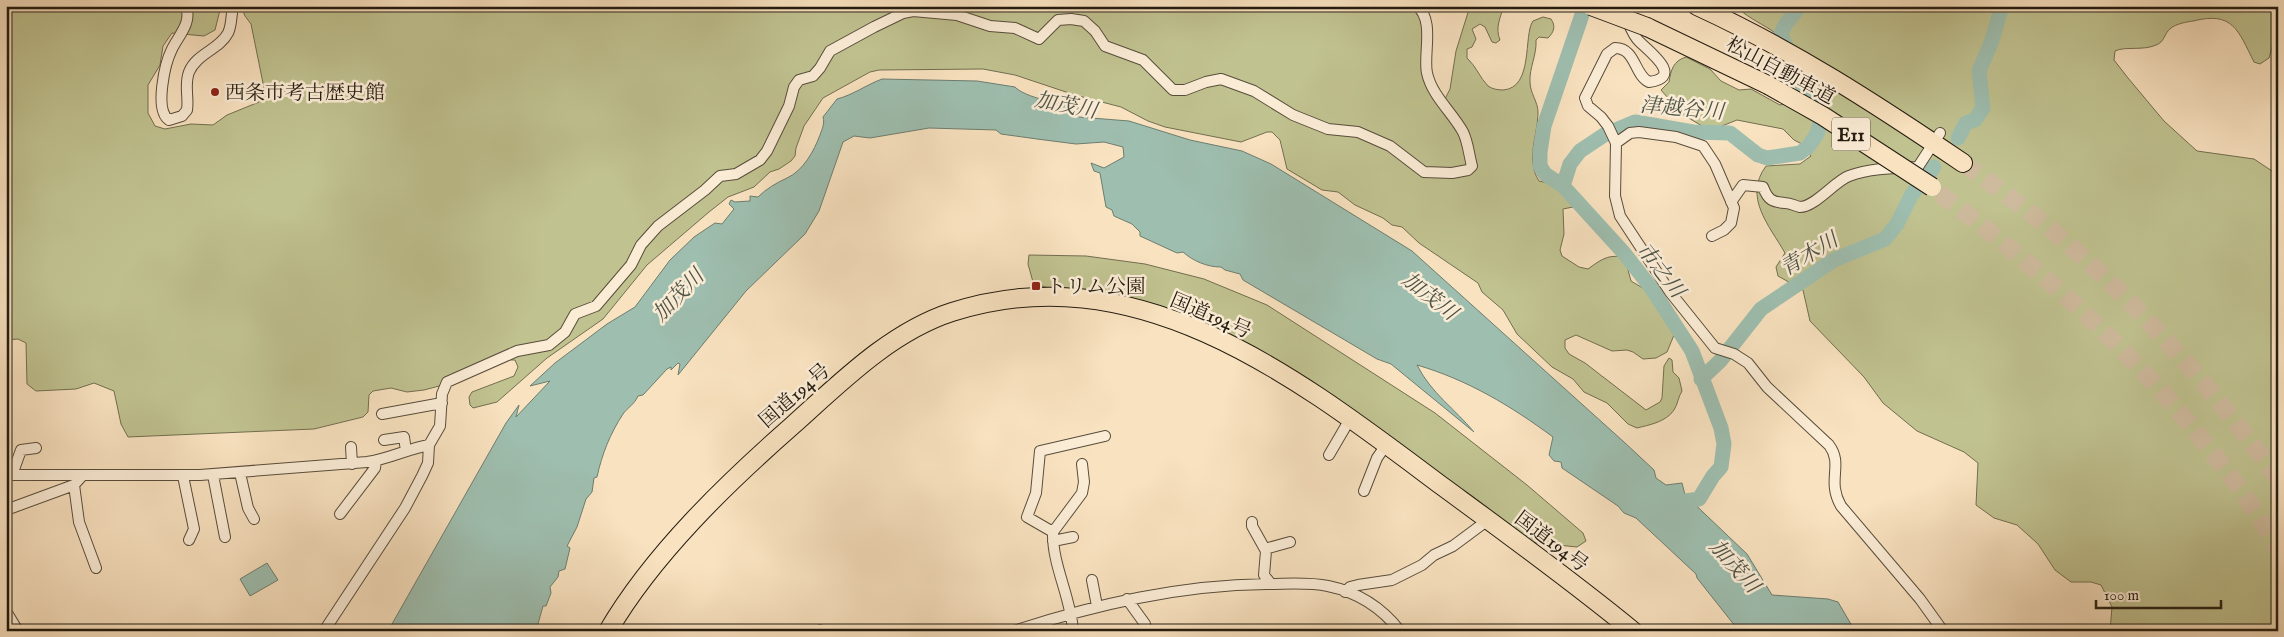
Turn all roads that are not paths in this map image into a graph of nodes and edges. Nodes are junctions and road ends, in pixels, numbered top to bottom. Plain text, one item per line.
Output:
1 (186, 6) edge
2 (233, 6) edge
3 (1417, 6) edge
4 (1592, 6) edge
5 (1622, 6) edge
6 (1698, 6) edge
7 (1937, 138) junction
8 (1615, 140) junction
9 (1963, 163) tunnel mouth
10 (1935, 190) tunnel mouth
11 (1731, 202) junction
12 (1712, 236) dead end
13 (442, 403) junction
14 (382, 414) dead end
15 (1350, 419) junction
16 (1105, 436) dead end
17 (384, 440) dead end
18 (429, 445) junction
19 (1386, 445) junction
20 (351, 447) dead end
21 (36, 448) dead end
22 (406, 451) junction
23 (1329, 455) dead end
24 (376, 461) junction
25 (352, 464) junction
26 (1082, 464) dead end
27 (240, 473) junction
28 (9, 475) edge
29 (83, 475) junction
30 (213, 475) junction
31 (183, 476) junction
32 (74, 485) junction
33 (1364, 491) dead end
34 (335, 502) dead end
35 (6, 510) edge
36 (254, 519) dead end
37 (1488, 520) junction
38 (1252, 522) dead end
39 (1053, 536) junction
40 (225, 537) dead end
41 (1072, 537) dead end
42 (189, 540) dead end
43 (1290, 542) dead end
44 (1264, 549) junction
45 (96, 568) dead end
46 (1092, 580) dead end
47 (1272, 584) junction
48 (1345, 592) junction
49 (1127, 599) junction
50 (1097, 606) junction
51 (6, 611) edge
52 (1071, 613) junction
53 (1145, 624) dead end
54 (18, 631) edge
55 (324, 631) edge
56 (608, 631) edge
57 (1014, 631) edge
58 (1073, 631) edge
59 (1400, 631) edge
60 (1633, 631) edge
61 (1943, 631) edge

1 - 2 street
3 - 13 street
4 - 10 highway, 松山自動車道 / E11, bridge
5 - 8 street
6 - 7 highway, 松山自動車道 / E11
7 - 9 highway, 松山自動車道 / E11
7 - 11 street
8 - 11 street
8 - 61 street
11 - 12 street
13 - 14 street
13 - 18 street
15 - 19 highway, 国道194号
15 - 23 street
15 - 56 highway, 国道194号
16 - 39 street
17 - 22 street
18 - 22 street
18 - 55 street
19 - 33 street
19 - 37 highway, 国道194号
20 - 25 street
21 - 28 street
22 - 24 street
24 - 25 street
24 - 34 street
25 - 27 street
26 - 39 street
27 - 30 street
27 - 36 street
28 - 29 street
29 - 31 street
29 - 32 street
30 - 31 street
30 - 40 street
31 - 42 street
32 - 35 street
32 - 45 street
37 - 48 street
37 - 60 highway, 国道194号
38 - 44 street
39 - 41 street
39 - 52 street
43 - 44 street
44 - 47 street
46 - 50 street
47 - 48 street
47 - 49 street
48 - 59 street
49 - 50 street
49 - 53 street
50 - 52 street
51 - 54 street
52 - 57 street
52 - 58 street

